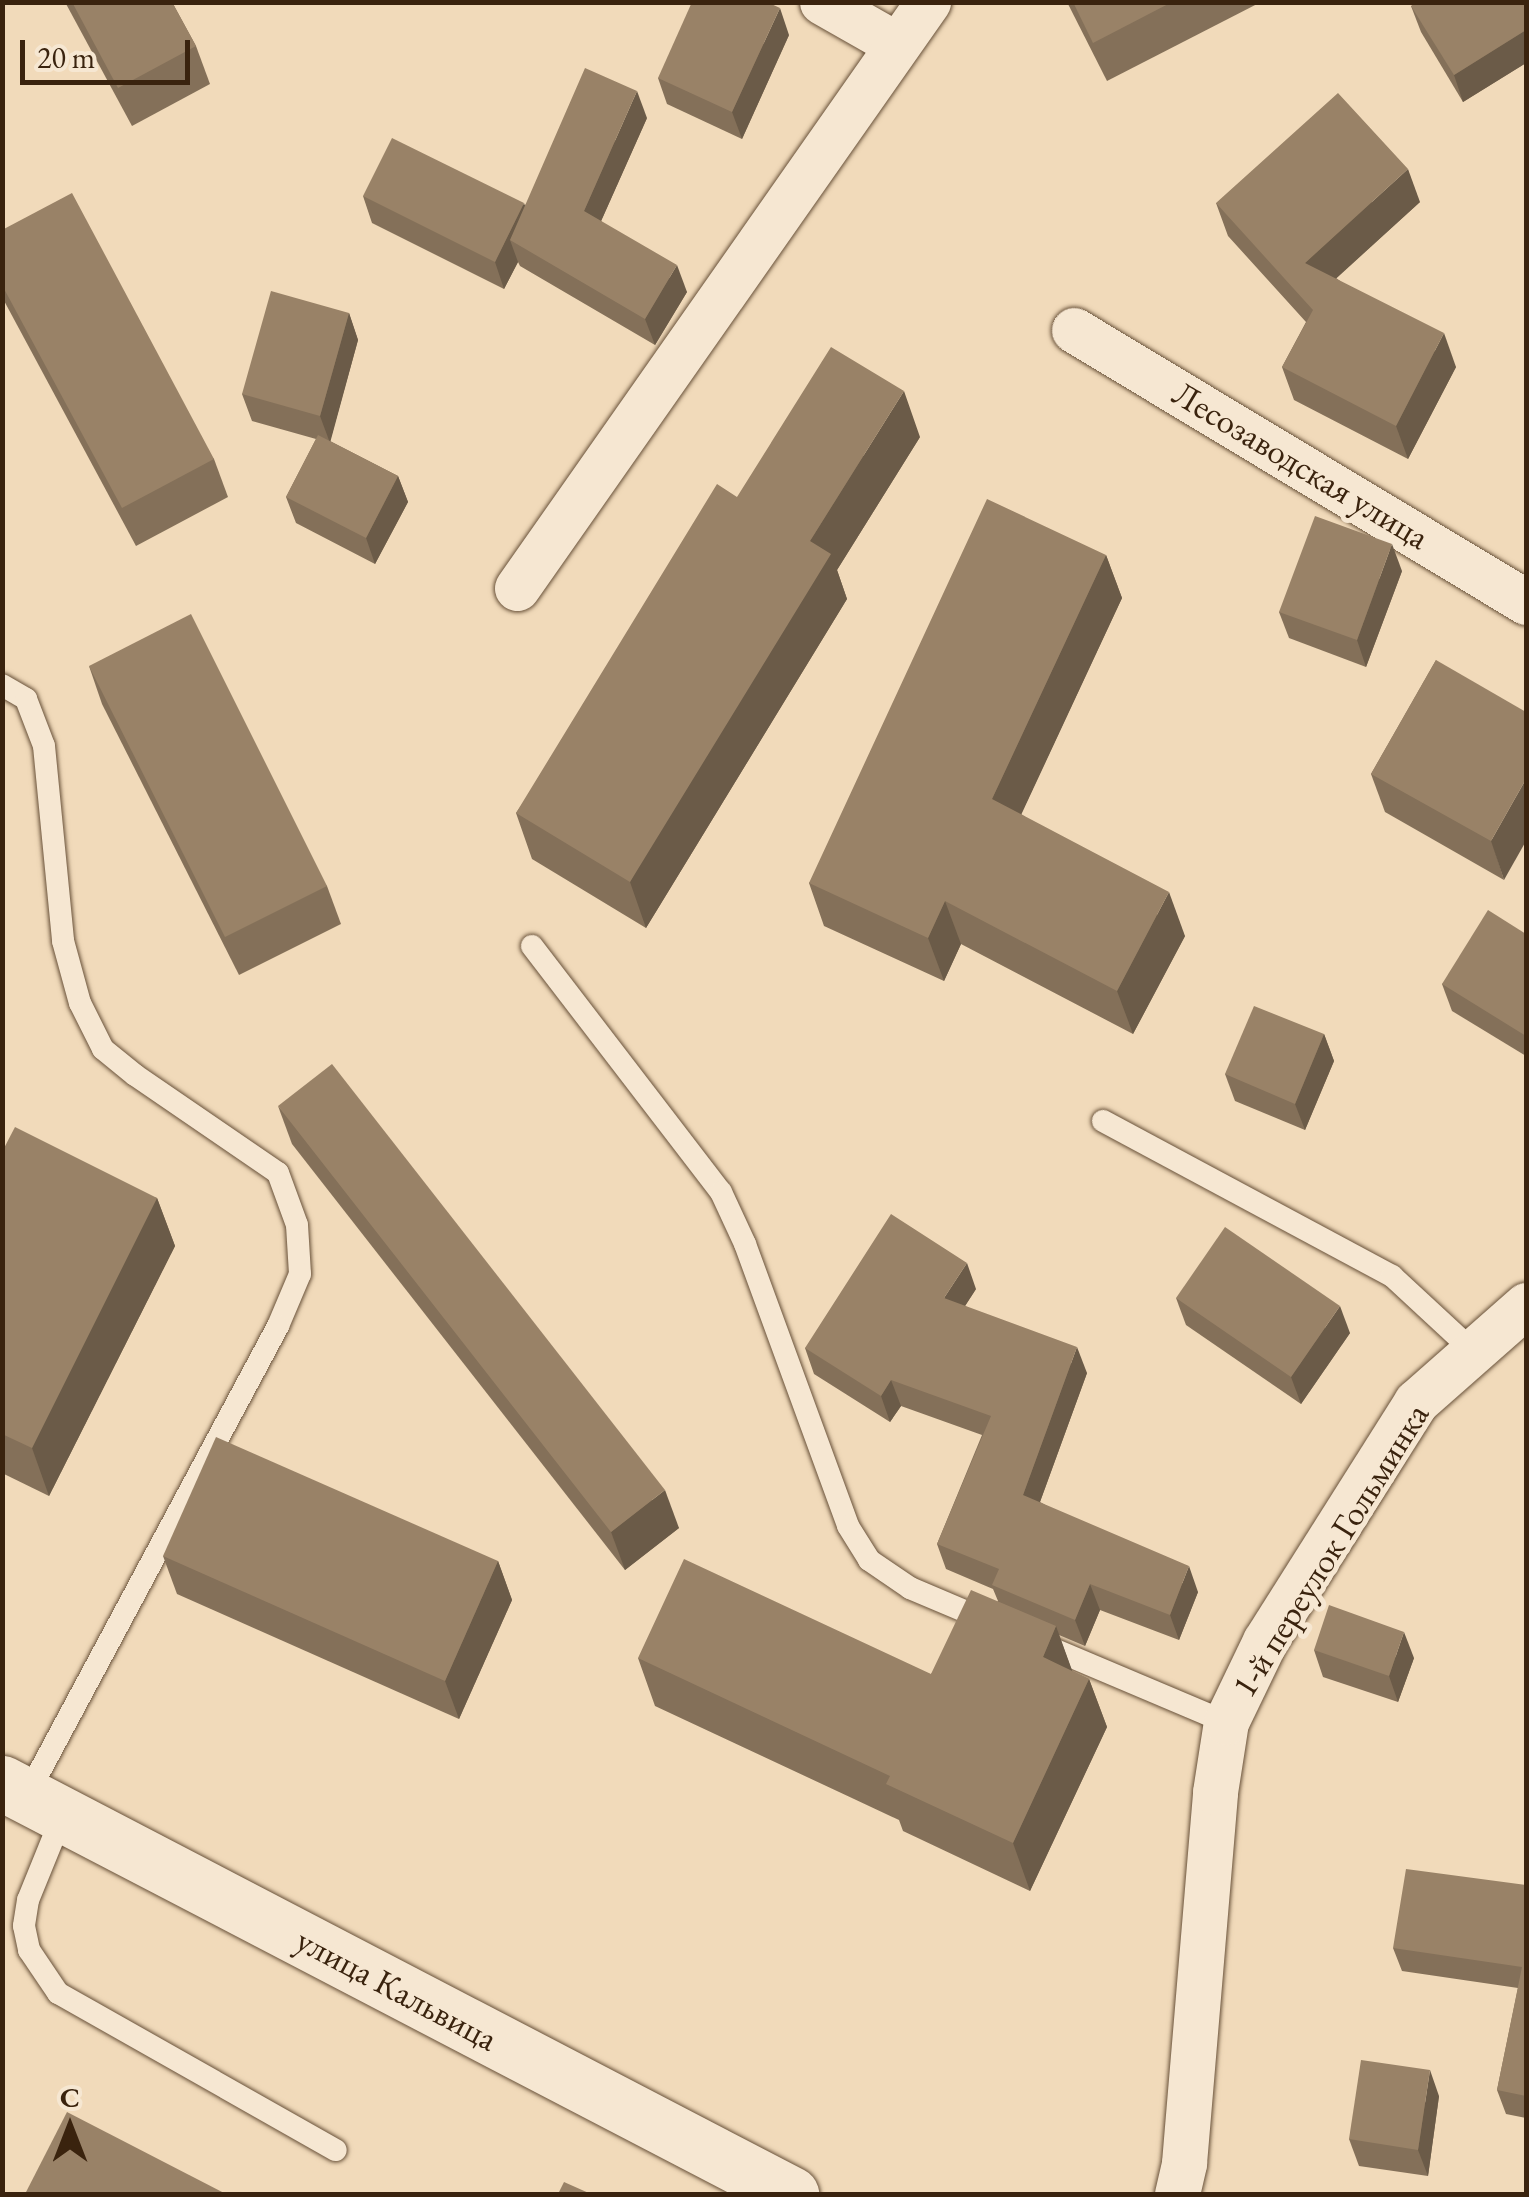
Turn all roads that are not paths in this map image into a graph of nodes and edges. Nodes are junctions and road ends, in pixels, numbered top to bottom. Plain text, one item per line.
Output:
1 (822, 2) edge
2 (928, 2) edge
3 (896, 44) junction
4 (1074, 330) dead end
5 (517, 588) dead end
6 (1526, 602) edge
7 (2, 685) edge
8 (532, 946) dead end
9 (1103, 1121) dead end
10 (1526, 1305) edge
11 (1472, 1350) junction
12 (1226, 1722) junction
13 (31, 1797) edge
14 (336, 2150) dead end
15 (791, 2194) edge
16 (1177, 2194) edge

1 - 3 street
2 - 3 street
3 - 5 street
4 - 6 street, Лесозаводская улица
7 - 13 lane
8 - 12 lane
9 - 11 lane
10 - 11 street, 1-й переулок Гольминка
11 - 12 street, 1-й переулок Гольминка
12 - 16 street, 1-й переулок Гольминка
13 - 14 lane
13 - 15 street, улица Кальвица

